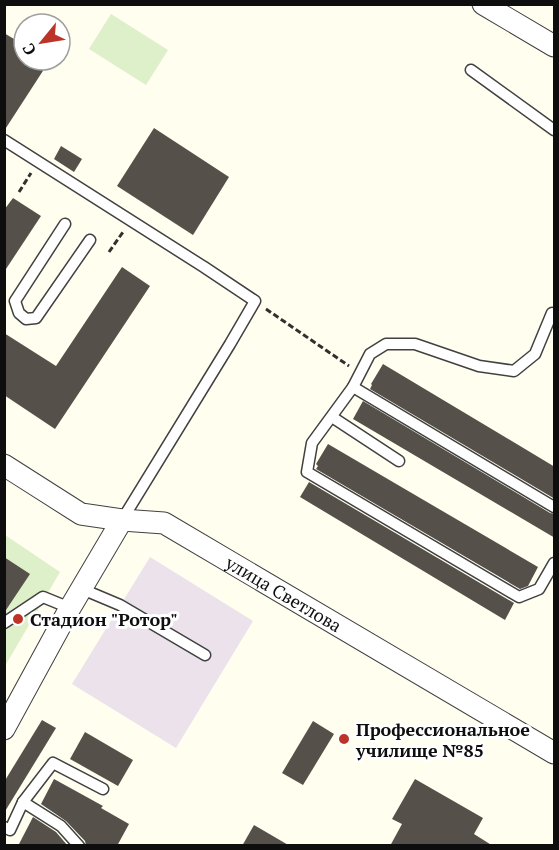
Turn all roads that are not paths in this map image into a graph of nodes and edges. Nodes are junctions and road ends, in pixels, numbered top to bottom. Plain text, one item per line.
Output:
1 (483, 4) edge
2 (555, 46) edge
3 (471, 69) dead end
4 (555, 130) edge
5 (4, 140) edge
6 (65, 225) dead end
7 (90, 240) dead end
8 (554, 314) edge
9 (353, 387) junction
10 (332, 417) junction
11 (399, 461) dead end
12 (4, 465) edge
13 (555, 507) edge
14 (122, 520) junction
15 (555, 563) edge
16 (82, 589) junction
17 (70, 609) junction
18 (4, 623) edge
19 (206, 655) dead end
20 (4, 729) edge
21 (555, 753) edge
22 (103, 789) dead end
23 (23, 802) junction
24 (6, 832) edge
25 (79, 846) edge

1 - 2 street
3 - 4 lane
5 - 14 lane
6 - 7 lane
8 - 9 lane
9 - 10 lane
9 - 13 lane
10 - 11 lane
10 - 15 lane
12 - 14 street, улица Светлова
14 - 16 street
14 - 21 street, улица Светлова
16 - 17 street
16 - 19 lane
17 - 18 lane
17 - 20 street
22 - 23 lane
23 - 24 lane
23 - 25 lane

